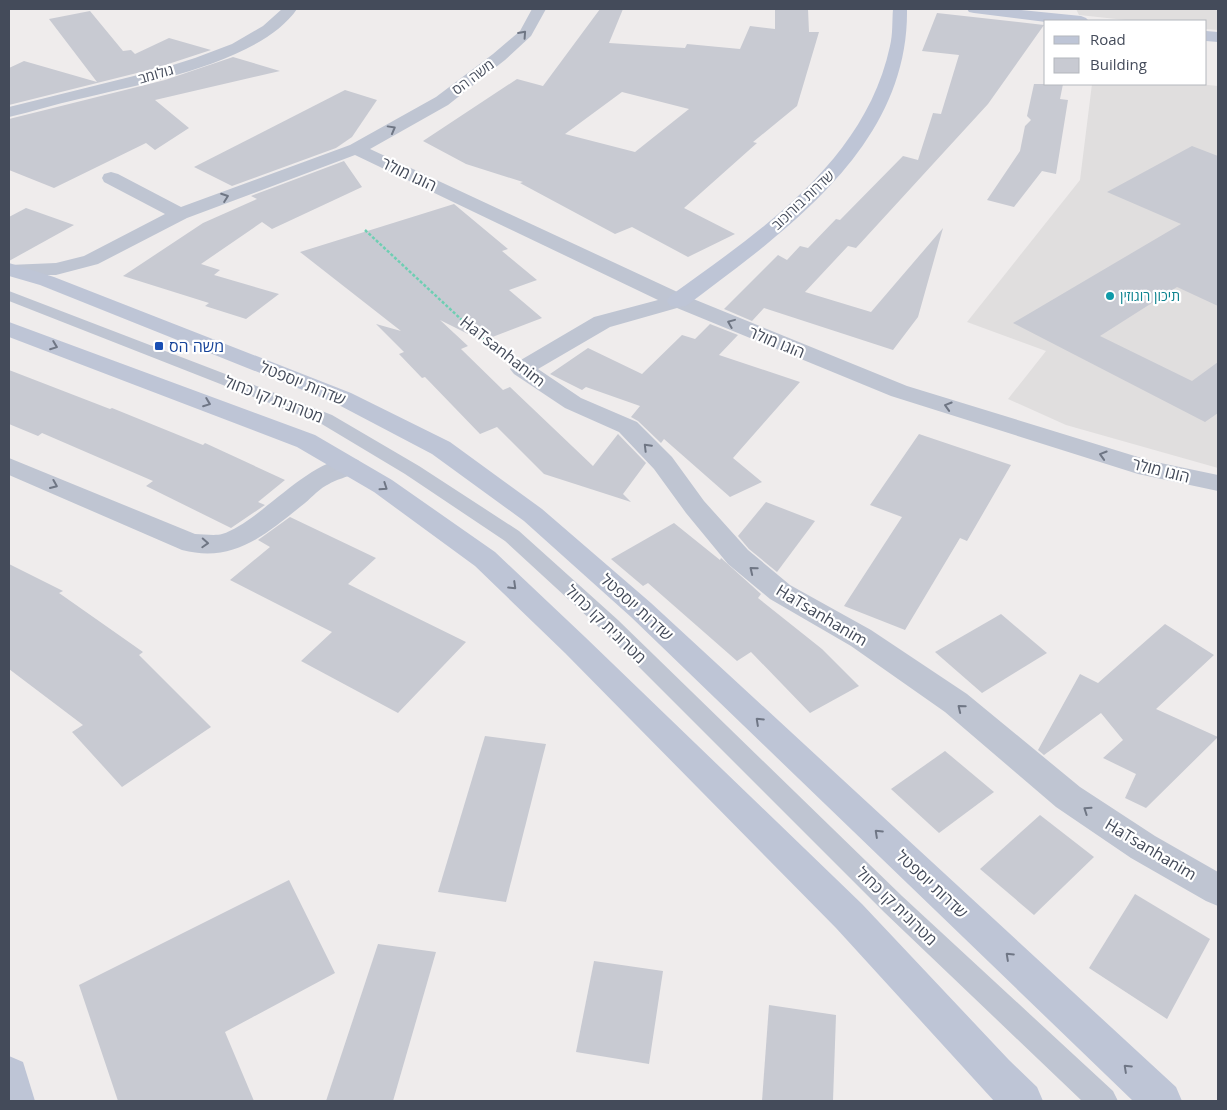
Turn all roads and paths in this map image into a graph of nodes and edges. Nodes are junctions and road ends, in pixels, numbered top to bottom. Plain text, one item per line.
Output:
1 (290, 9) edge
2 (539, 9) edge
3 (898, 9) edge
4 (915, 9) edge
5 (974, 9) edge
6 (1072, 20) edge
7 (9, 112) edge
8 (356, 149) junction
9 (111, 178) dead end
10 (180, 214) junction
11 (365, 230) dead end
12 (91, 260) junction
13 (10, 279) edge
14 (86, 297) junction
15 (678, 302) junction
16 (9, 329) edge
17 (522, 369) junction
18 (9, 466) edge
19 (349, 466) junction
20 (1218, 483) edge
21 (1218, 890) edge
22 (9, 1076) edge
23 (15, 1101) edge
24 (1023, 1101) edge
25 (1103, 1101) edge
26 (1162, 1101) edge

1 - 7 street, גולומב
8 -> 2 street, משה הס
3 - 4 street
3 - 15 street, שדרות בורוכוב
5 - 6 street
10 -> 8 street, משה הס
8 - 15 street, הוגו מולר
9 - 10 street
10 - 12 street, משה הס
11 - 17 path, HaTsanhanim
12 - 13 street, משה הס
12 - 14 street, משה הס
13 - 14 street, שדרות יוספטל
13 - 25 lane, מטרונית קו כחול
26 -> 14 street, שדרות יוספטל
15 - 17 street
20 -> 15 street, הוגו מולר
16 -> 19 street
21 -> 17 street, HaTsanhanim
18 -> 19 street
19 -> 24 street
22 - 23 street

